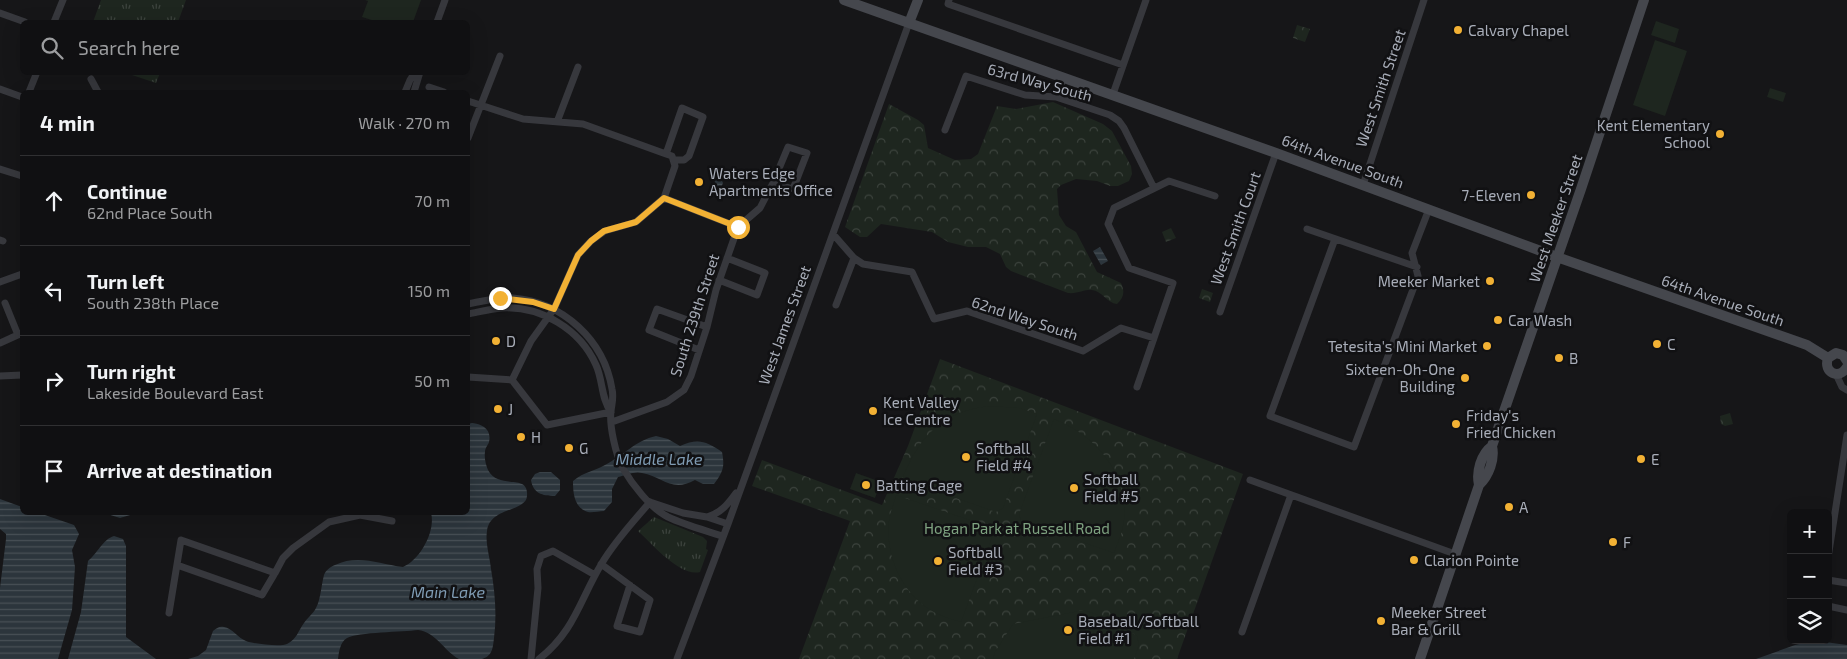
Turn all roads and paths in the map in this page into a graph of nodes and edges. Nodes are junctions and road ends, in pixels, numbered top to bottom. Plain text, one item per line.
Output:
1 (63, 0) edge
2 (445, 0) edge
3 (844, 0) edge
4 (918, 0) edge
5 (949, 0) edge
6 (1146, 0) edge
7 (1424, 0) edge
8 (1644, 0) edge
9 (0, 13) edge
10 (20, 20) edge
11 (55, 20) edge
12 (438, 20) edge
13 (909, 23) junction
14 (500, 56) dead end
15 (1123, 65) junction
16 (578, 67) dead end
17 (35, 75) edge
18 (414, 75) edge
19 (419, 75) edge
20 (1064, 77) junction
21 (91, 79) dead end
22 (429, 87) dead end
23 (0, 89) edge
24 (31, 90) edge
25 (97, 90) edge
26 (406, 90) edge
27 (415, 90) edge
28 (438, 90) edge
29 (1113, 94) junction
30 (20, 96) edge
31 (1056, 98) junction
32 (470, 102) edge
33 (481, 106) junction
34 (558, 122) junction
35 (945, 130) dead end
36 (470, 133) edge
37 (1276, 153) junction
38 (666, 154) junction
39 (674, 160) junction
40 (0, 169) edge
41 (20, 175) edge
42 (773, 183) junction
43 (1363, 185) junction
44 (1154, 188) junction
45 (1215, 196) dead end
46 (664, 198) junction
47 (1429, 209) junction
48 (738, 227) junction
49 (1307, 229) dead end
50 (833, 234) junction
51 (1334, 239) junction
52 (1558, 256) junction
53 (727, 258) junction
54 (854, 258) junction
55 (1417, 267) junction
56 (20, 275) edge
57 (719, 280) junction
58 (0, 282) edge
59 (5, 303) dead end
60 (470, 304) edge
61 (836, 305) dead end
62 (554, 309) junction
63 (1220, 312) dead end
64 (470, 314) edge
65 (548, 316) junction
66 (707, 328) junction
67 (20, 334) edge
68 (1154, 338) junction
69 (0, 342) edge
70 (699, 350) junction
71 (1828, 358) junction
72 (1845, 369) edge
73 (20, 375) edge
74 (0, 376) edge
75 (470, 377) edge
76 (512, 380) junction
77 (1137, 387) dead end
78 (1847, 390) edge
79 (611, 412) junction
80 (612, 422) junction
81 (1847, 435) edge
82 (1250, 480) dead end
83 (741, 487) junction
84 (1291, 495) junction
85 (650, 502) junction
86 (356, 515) edge
87 (365, 515) edge
88 (707, 516) junction
89 (392, 521) dead end
90 (728, 524) junction
91 (722, 536) junction
92 (1456, 554) junction
93 (1829, 554) edge
94 (602, 564) junction
95 (177, 566) junction
96 (275, 573) junction
97 (595, 575) junction
98 (1832, 581) edge
99 (1847, 583) edge
100 (630, 585) junction
101 (1832, 607) edge
102 (1847, 610) edge
103 (169, 613) dead end
104 (1242, 632) dead end
105 (544, 658) edge
106 (531, 659) edge
107 (677, 659) edge
108 (1420, 659) edge

1 - 11 street
2 - 12 street
3 - 13 street, 64th Avenue South
4 - 13 street, West James Street
5 - 15 street
6 - 15 street
7 - 43 street, West Smith Street
8 - 52 street, West Meeker Street
9 - 10 street
13 - 20 street, 64th Avenue South
13 - 50 street, West James Street
14 - 33 street
15 - 29 street
16 - 34 street
17 - 24 street
18 - 26 street
19 - 27 street
20 - 29 street, 64th Avenue South
20 - 31 street
21 - 25 street
22 - 28 street
23 - 30 street
29 - 37 street, 64th Avenue South
31 - 35 street, 63rd Way South
31 - 44 street, 63rd Way South
32 - 33 street
33 - 34 street
33 - 36 street
34 - 38 street
37 - 43 street, 64th Avenue South
37 - 63 street, West Smith Court
38 - 39 street
38 - 39 street
39 - 46 street
40 - 41 street
42 - 42 street, South 239th Street
42 - 48 street, South 239th Street
43 - 47 street, 64th Avenue South
44 - 45 street
44 - 68 street
46 - 48 street
46 - 62 street
47 - 52 street, 64th Avenue South
47 - 55 street
48 - 53 street, South 239th Street
49 - 51 street
50 - 54 street, 62nd Way South
50 - 83 street, West James Street
51 - 55 street
51 - 55 street
52 - 71 street, 64th Avenue South
52 - 92 street, West Meeker Street
53 - 57 street, South 239th Street
53 - 57 street
54 - 61 street
54 - 68 street, 62nd Way South
56 - 58 street
57 - 66 street, South 239th Street
59 - 67 street
60 - 62 street
62 - 65 street
62 - 79 street
64 - 65 street
65 - 76 street
65 - 79 street
66 - 70 street, South 239th Street
66 - 70 street
67 - 69 street
68 - 77 street
70 - 80 street, South 239th Street
71 - 72 street
71 - 72 street, 64th Avenue South
72 - 78 street
73 - 74 street
75 - 76 street
76 - 79 street
79 - 80 street
80 - 85 street
81 - 93 street
82 - 84 street
83 - 88 street
83 - 90 street, West James Street
84 - 92 street
84 - 104 street
85 - 88 street
85 - 91 street
85 - 94 street
86 - 96 street
87 - 89 street
88 - 90 street
90 - 91 street, West James Street
91 - 107 street, West James Street
92 - 108 street, West Meeker Street
94 - 97 street
94 - 100 street
95 - 96 street
95 - 96 street
95 - 103 street
97 - 105 street
97 - 106 street
98 - 99 street
100 - 100 street
101 - 102 street

